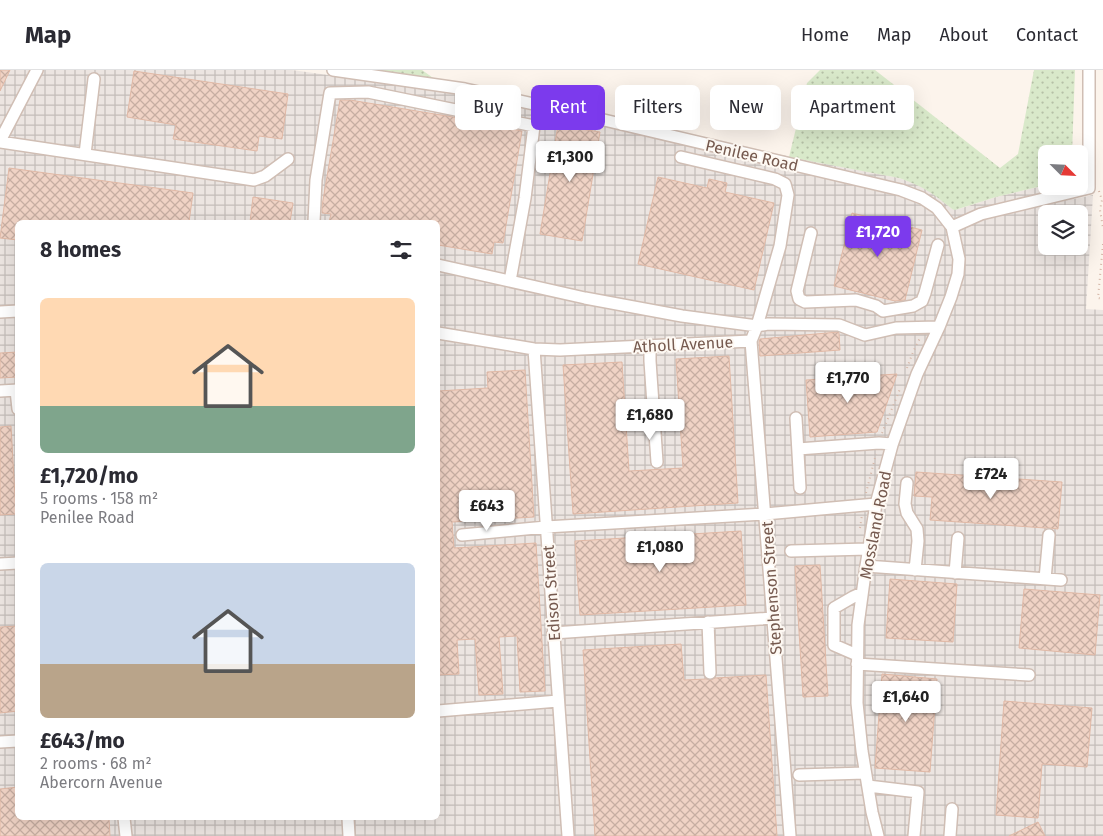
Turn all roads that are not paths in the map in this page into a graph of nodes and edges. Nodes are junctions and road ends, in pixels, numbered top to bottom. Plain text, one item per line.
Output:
1 (36, 70) edge
2 (333, 70) edge
3 (1089, 70) edge
4 (94, 79) dead end
5 (0, 141) edge
6 (85, 154) junction
7 (681, 157) dead end
8 (288, 159) dead end
9 (314, 220) edge
10 (952, 227) junction
11 (811, 233) dead end
12 (938, 245) dead end
13 (440, 265) edge
14 (510, 282) junction
15 (15, 311) edge
16 (883, 311) junction
17 (0, 312) edge
18 (757, 326) junction
19 (939, 327) junction
20 (886, 330) junction
21 (440, 333) edge
22 (751, 341) junction
23 (650, 346) junction
24 (534, 349) junction
25 (15, 390) edge
26 (0, 391) edge
27 (796, 418) dead end
28 (892, 444) junction
29 (798, 449) junction
30 (657, 462) dead end
31 (907, 484) dead end
32 (800, 488) dead end
33 (876, 504) junction
34 (766, 514) junction
35 (546, 527) junction
36 (462, 535) dead end
37 (1049, 535) dead end
38 (958, 538) dead end
39 (868, 548) junction
40 (791, 551) dead end
41 (15, 562) edge
42 (0, 564) edge
43 (866, 566) junction
44 (915, 570) junction
45 (955, 573) junction
46 (1045, 579) junction
47 (1061, 580) dead end
48 (862, 593) junction
49 (773, 618) junction
50 (708, 622) junction
51 (554, 633) junction
52 (857, 660) junction
53 (710, 673) dead end
54 (1029, 675) dead end
55 (558, 701) junction
56 (440, 711) edge
57 (15, 741) edge
58 (0, 742) edge
59 (866, 773) junction
60 (799, 775) dead end
61 (868, 786) junction
62 (952, 809) dead end
63 (124, 820) edge
64 (348, 820) edge
65 (126, 836) edge
66 (349, 836) edge
67 (568, 836) edge
68 (790, 836) edge
69 (878, 836) edge
70 (914, 836) edge
71 (950, 836) edge

1 - 5 street
2 - 10 street, Penilee Road
3 - 10 street
4 - 6 street
5 - 6 street
6 - 8 street
7 - 18 street, Atholl Avenue
9 - 14 street
10 - 19 street, Mossland Road
11 - 16 street
12 - 16 street
13 - 14 street
14 - 18 street
15 - 17 street
16 - 20 street
18 - 20 street
18 - 22 street, Atholl Avenue
19 - 20 street
19 - 28 street, Mossland Road
21 - 24 street, Atholl Avenue
22 - 23 street, Atholl Avenue
22 - 34 street, Stephenson Street
23 - 24 street, Atholl Avenue
23 - 30 street
24 - 35 street, Edison Street
25 - 26 street
27 - 29 street
28 - 29 street
28 - 33 street, Mossland Road
29 - 32 street
31 - 44 street
33 - 34 street
33 - 39 street, Mossland Road
34 - 35 street
34 - 49 street, Stephenson Street
35 - 36 street
35 - 51 street, Edison Street
37 - 46 street
38 - 45 street
39 - 40 street
39 - 43 street, Mossland Road
41 - 42 street
43 - 44 street
43 - 48 street, Mossland Road
44 - 45 street
45 - 46 street
46 - 47 street
48 - 52 street, Mossland Road
48 - 52 street
49 - 50 street
49 - 68 street, Stephenson Street
50 - 51 street
50 - 53 street
51 - 55 street, Edison Street
52 - 54 street
52 - 59 street, Mossland Road
55 - 56 street
55 - 67 street, Edison Street
57 - 58 street
59 - 60 street
59 - 61 street, Mossland Road
61 - 69 street, Mossland Road
61 - 70 street
62 - 71 street
63 - 65 street
64 - 66 street

